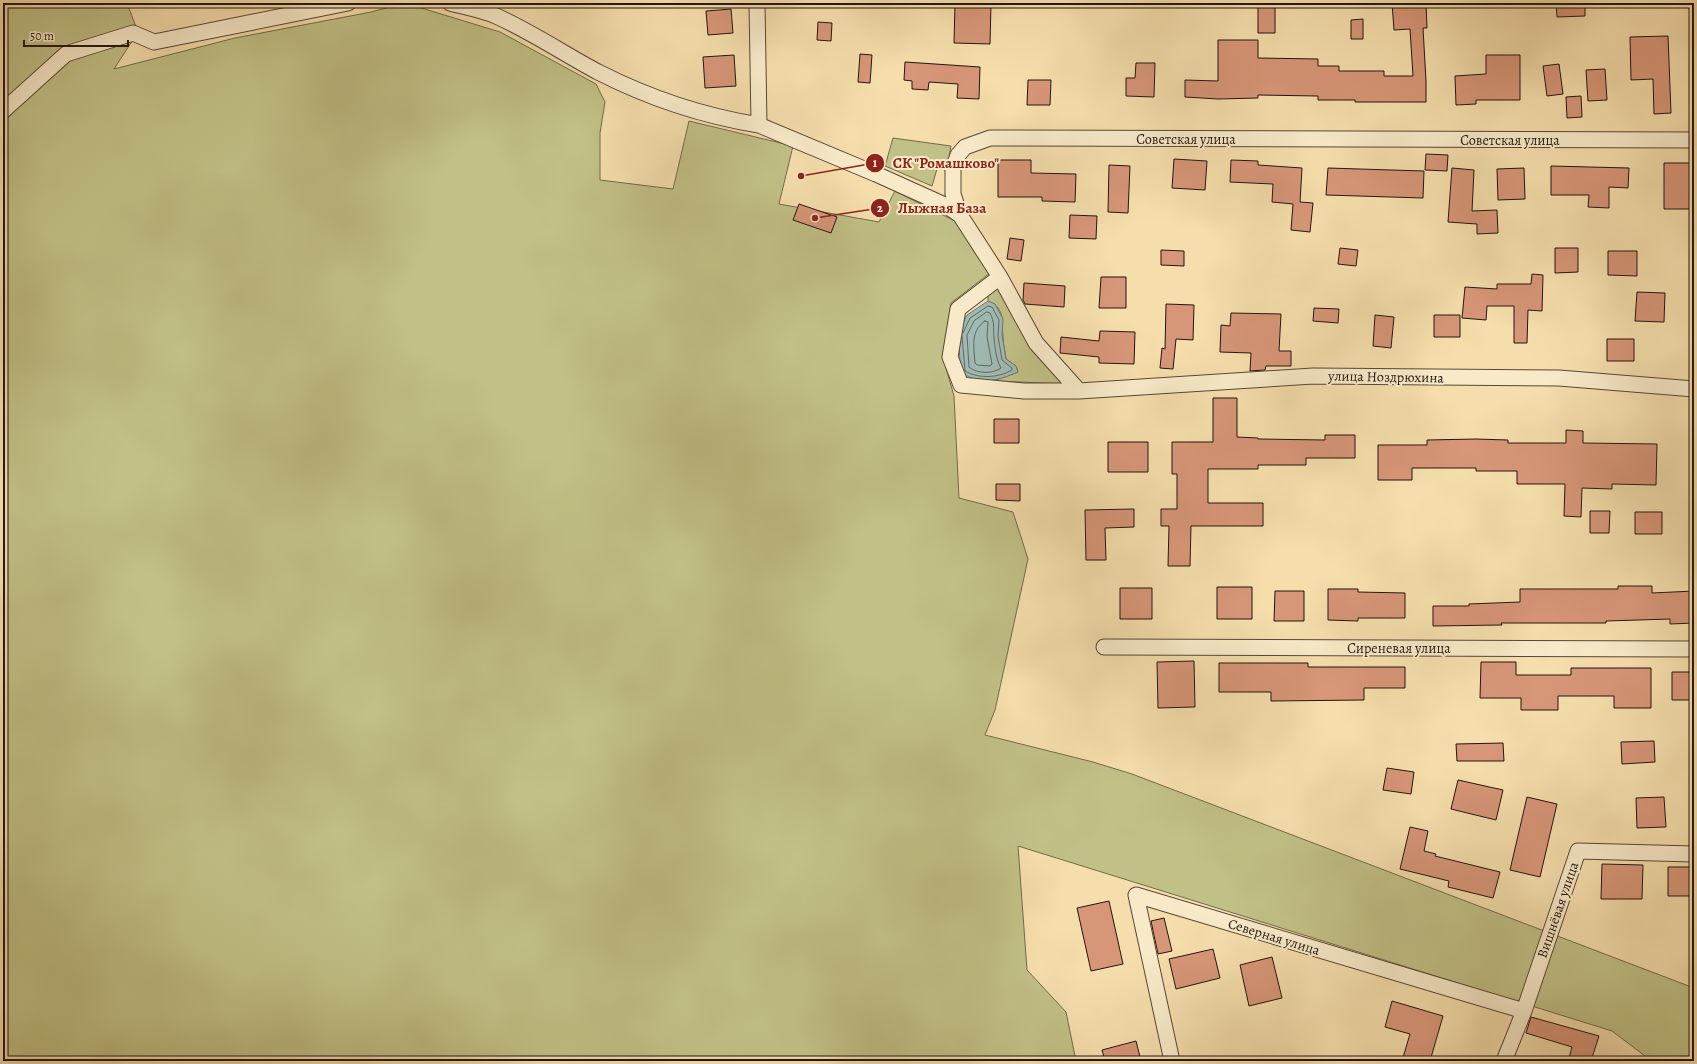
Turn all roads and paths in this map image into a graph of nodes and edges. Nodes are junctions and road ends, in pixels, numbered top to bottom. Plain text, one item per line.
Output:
1 (348, 3) edge
2 (450, 3) edge
3 (757, 3) edge
4 (3, 111) edge
5 (759, 126) junction
6 (1694, 140) edge
7 (960, 215) junction
8 (1000, 277) junction
9 (1694, 389) edge
10 (1079, 391) junction
11 (1104, 646) dead end
12 (1694, 649) edge
13 (1694, 854) edge
14 (1524, 1011) junction
15 (1172, 1061) edge
16 (1504, 1061) edge

1 - 4 street
2 - 5 street
3 - 5 street
5 - 7 street
6 - 7 street, Советская улица
7 - 8 street, Советская улица
8 - 10 street, Советская улица
8 - 10 street, улица Ноздрюхина
9 - 10 street, улица Ноздрюхина
11 - 12 street, Сиреневая улица
13 - 14 street, Вишнёвая улица
14 - 15 street, Северная улица
14 - 16 street

